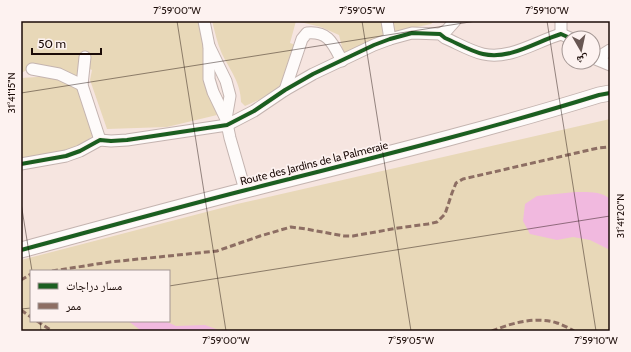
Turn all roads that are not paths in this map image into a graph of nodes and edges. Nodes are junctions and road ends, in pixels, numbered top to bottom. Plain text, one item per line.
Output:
1 (204, 21) edge
2 (387, 21) edge
3 (455, 21) edge
4 (440, 34) junction
5 (561, 38) edge
6 (390, 39) junction
7 (209, 46) junction
8 (610, 50) edge
9 (601, 55) edge
10 (85, 57) dead end
11 (342, 61) junction
12 (32, 69) dead end
13 (82, 84) junction
14 (285, 90) junction
15 (606, 91) edge
16 (227, 122) junction
17 (100, 140) junction
18 (21, 164) edge
19 (245, 190) junction
20 (21, 250) edge

1 - 7 street
2 - 6 street
3 - 4 street
4 - 5 street
4 - 6 street
6 - 11 street
7 - 16 street
7 - 16 street
8 - 9 street
10 - 13 street
11 - 14 street
11 - 14 street
12 - 13 street
13 - 17 street
14 - 16 street
15 - 19 street, Route des Jardins de la Palmeraie
16 - 17 street
16 - 19 street
17 - 18 street
19 - 20 street, Route des Jardins de la Palmeraie

